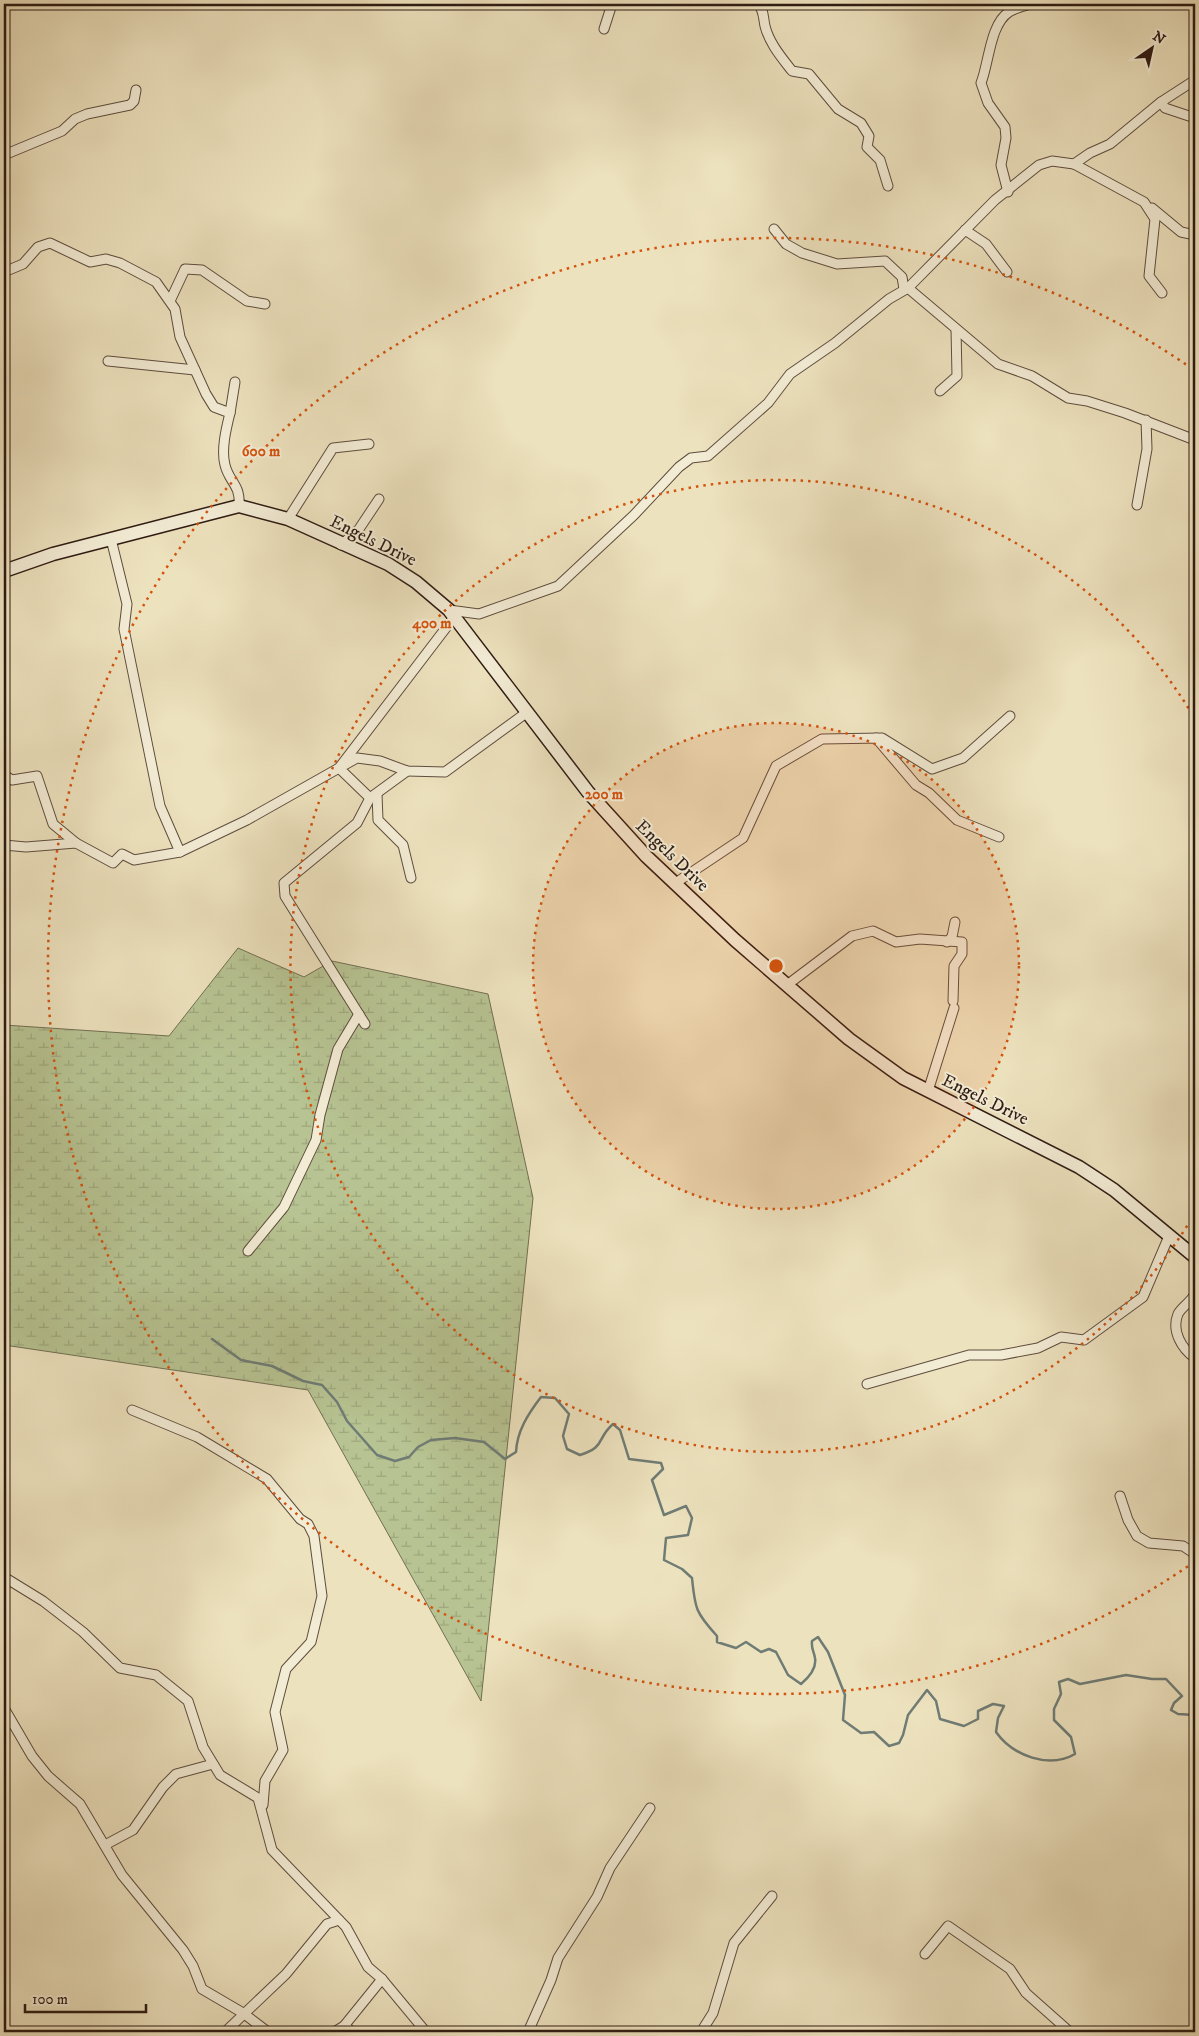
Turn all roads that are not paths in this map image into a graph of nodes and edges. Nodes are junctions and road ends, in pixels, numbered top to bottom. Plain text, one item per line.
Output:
1 (612, 4) edge
2 (758, 4) edge
3 (1031, 4) edge
4 (604, 29) dead end
5 (1195, 80) edge
6 (136, 90) dead end
7 (1161, 102) junction
8 (1195, 118) edge
9 (4, 155) edge
10 (1074, 164) junction
11 (888, 186) dead end
12 (1008, 192) junction
13 (1144, 202) junction
14 (774, 229) dead end
15 (965, 230) junction
16 (1195, 235) edge
17 (4, 272) edge
18 (1007, 272) dead end
19 (906, 289) junction
20 (1162, 293) dead end
21 (170, 301) junction
22 (265, 304) dead end
23 (956, 329) junction
24 (108, 361) dead end
25 (195, 370) junction
26 (235, 382) dead end
27 (940, 391) dead end
28 (230, 414) junction
29 (1146, 420) junction
30 (1195, 440) edge
31 (369, 444) dead end
32 (379, 499) dead end
33 (1137, 505) dead end
34 (239, 506) junction
35 (288, 519) junction
36 (111, 539) junction
37 (341, 545) junction
38 (4, 571) edge
39 (452, 613) junction
40 (526, 713) junction
41 (1010, 716) dead end
42 (876, 738) junction
43 (339, 768) junction
44 (407, 772) junction
45 (4, 775) edge
46 (373, 796) junction
47 (999, 837) dead end
48 (76, 843) junction
49 (4, 845) edge
50 (180, 852) junction
51 (411, 878) dead end
52 (674, 884) junction
53 (955, 922) dead end
54 (947, 942) junction
55 (787, 985) junction
56 (359, 1014) junction
57 (365, 1024) dead end
58 (928, 1092) junction
59 (1169, 1236) junction
60 (248, 1251) dead end
61 (1195, 1257) edge
62 (1195, 1293) edge
63 (1195, 1358) edge
64 (867, 1384) dead end
65 (132, 1410) dead end
66 (1120, 1496) dead end
67 (1195, 1554) edge
68 (4, 1576) edge
69 (4, 1708) edge
70 (213, 1764) junction
71 (650, 1808) dead end
72 (262, 1810) junction
73 (105, 1845) junction
74 (772, 1896) dead end
75 (338, 1920) junction
76 (926, 1954) dead end
77 (382, 1979) junction
78 (243, 2013) junction
79 (344, 2026) junction
80 (225, 2032) edge
81 (268, 2032) edge
82 (334, 2032) edge
83 (353, 2032) edge
84 (426, 2032) edge
85 (528, 2032) edge
86 (701, 2032) edge
87 (1070, 2032) edge

1 - 4 street
2 - 11 street
3 - 12 street
5 - 7 street
6 - 9 street
7 - 8 street
7 - 10 street
10 - 12 street
10 - 13 street
12 - 15 street
13 - 16 street
13 - 20 street
14 - 19 street
15 - 18 street
15 - 19 street
17 - 21 street
19 - 23 street
19 - 39 street
21 - 22 street
21 - 25 street
23 - 27 street
23 - 29 street
24 - 25 street
25 - 28 street
26 - 28 street
28 - 34 street
29 - 30 street
29 - 33 street
31 - 35 street
32 - 37 street
34 - 35 street, Engels Drive
34 - 36 street, Engels Drive
35 - 37 street, Engels Drive
36 - 38 street, Engels Drive
36 - 50 street
37 - 39 street, Engels Drive
39 - 40 street, Engels Drive
39 - 43 street
40 - 44 street
40 - 52 street, Engels Drive
41 - 42 street
42 - 47 street
42 - 52 street
43 - 44 street
43 - 46 street
43 - 50 street
44 - 46 street
45 - 48 street
46 - 51 street
46 - 56 street
48 - 49 street
48 - 50 street
52 - 55 street, Engels Drive
53 - 54 street
54 - 55 street
54 - 58 street
55 - 58 street, Engels Drive
56 - 57 street
56 - 60 street
58 - 59 street, Engels Drive
59 - 61 street, Engels Drive
59 - 64 street
62 - 63 street
65 - 72 street
66 - 67 street
68 - 70 street
69 - 73 street
70 - 72 street
70 - 73 street
71 - 85 street
72 - 75 street
73 - 78 street
74 - 86 street
75 - 77 street
75 - 78 street
76 - 87 street
77 - 79 street
77 - 84 street
78 - 80 street
78 - 81 street
79 - 82 street
79 - 83 street

